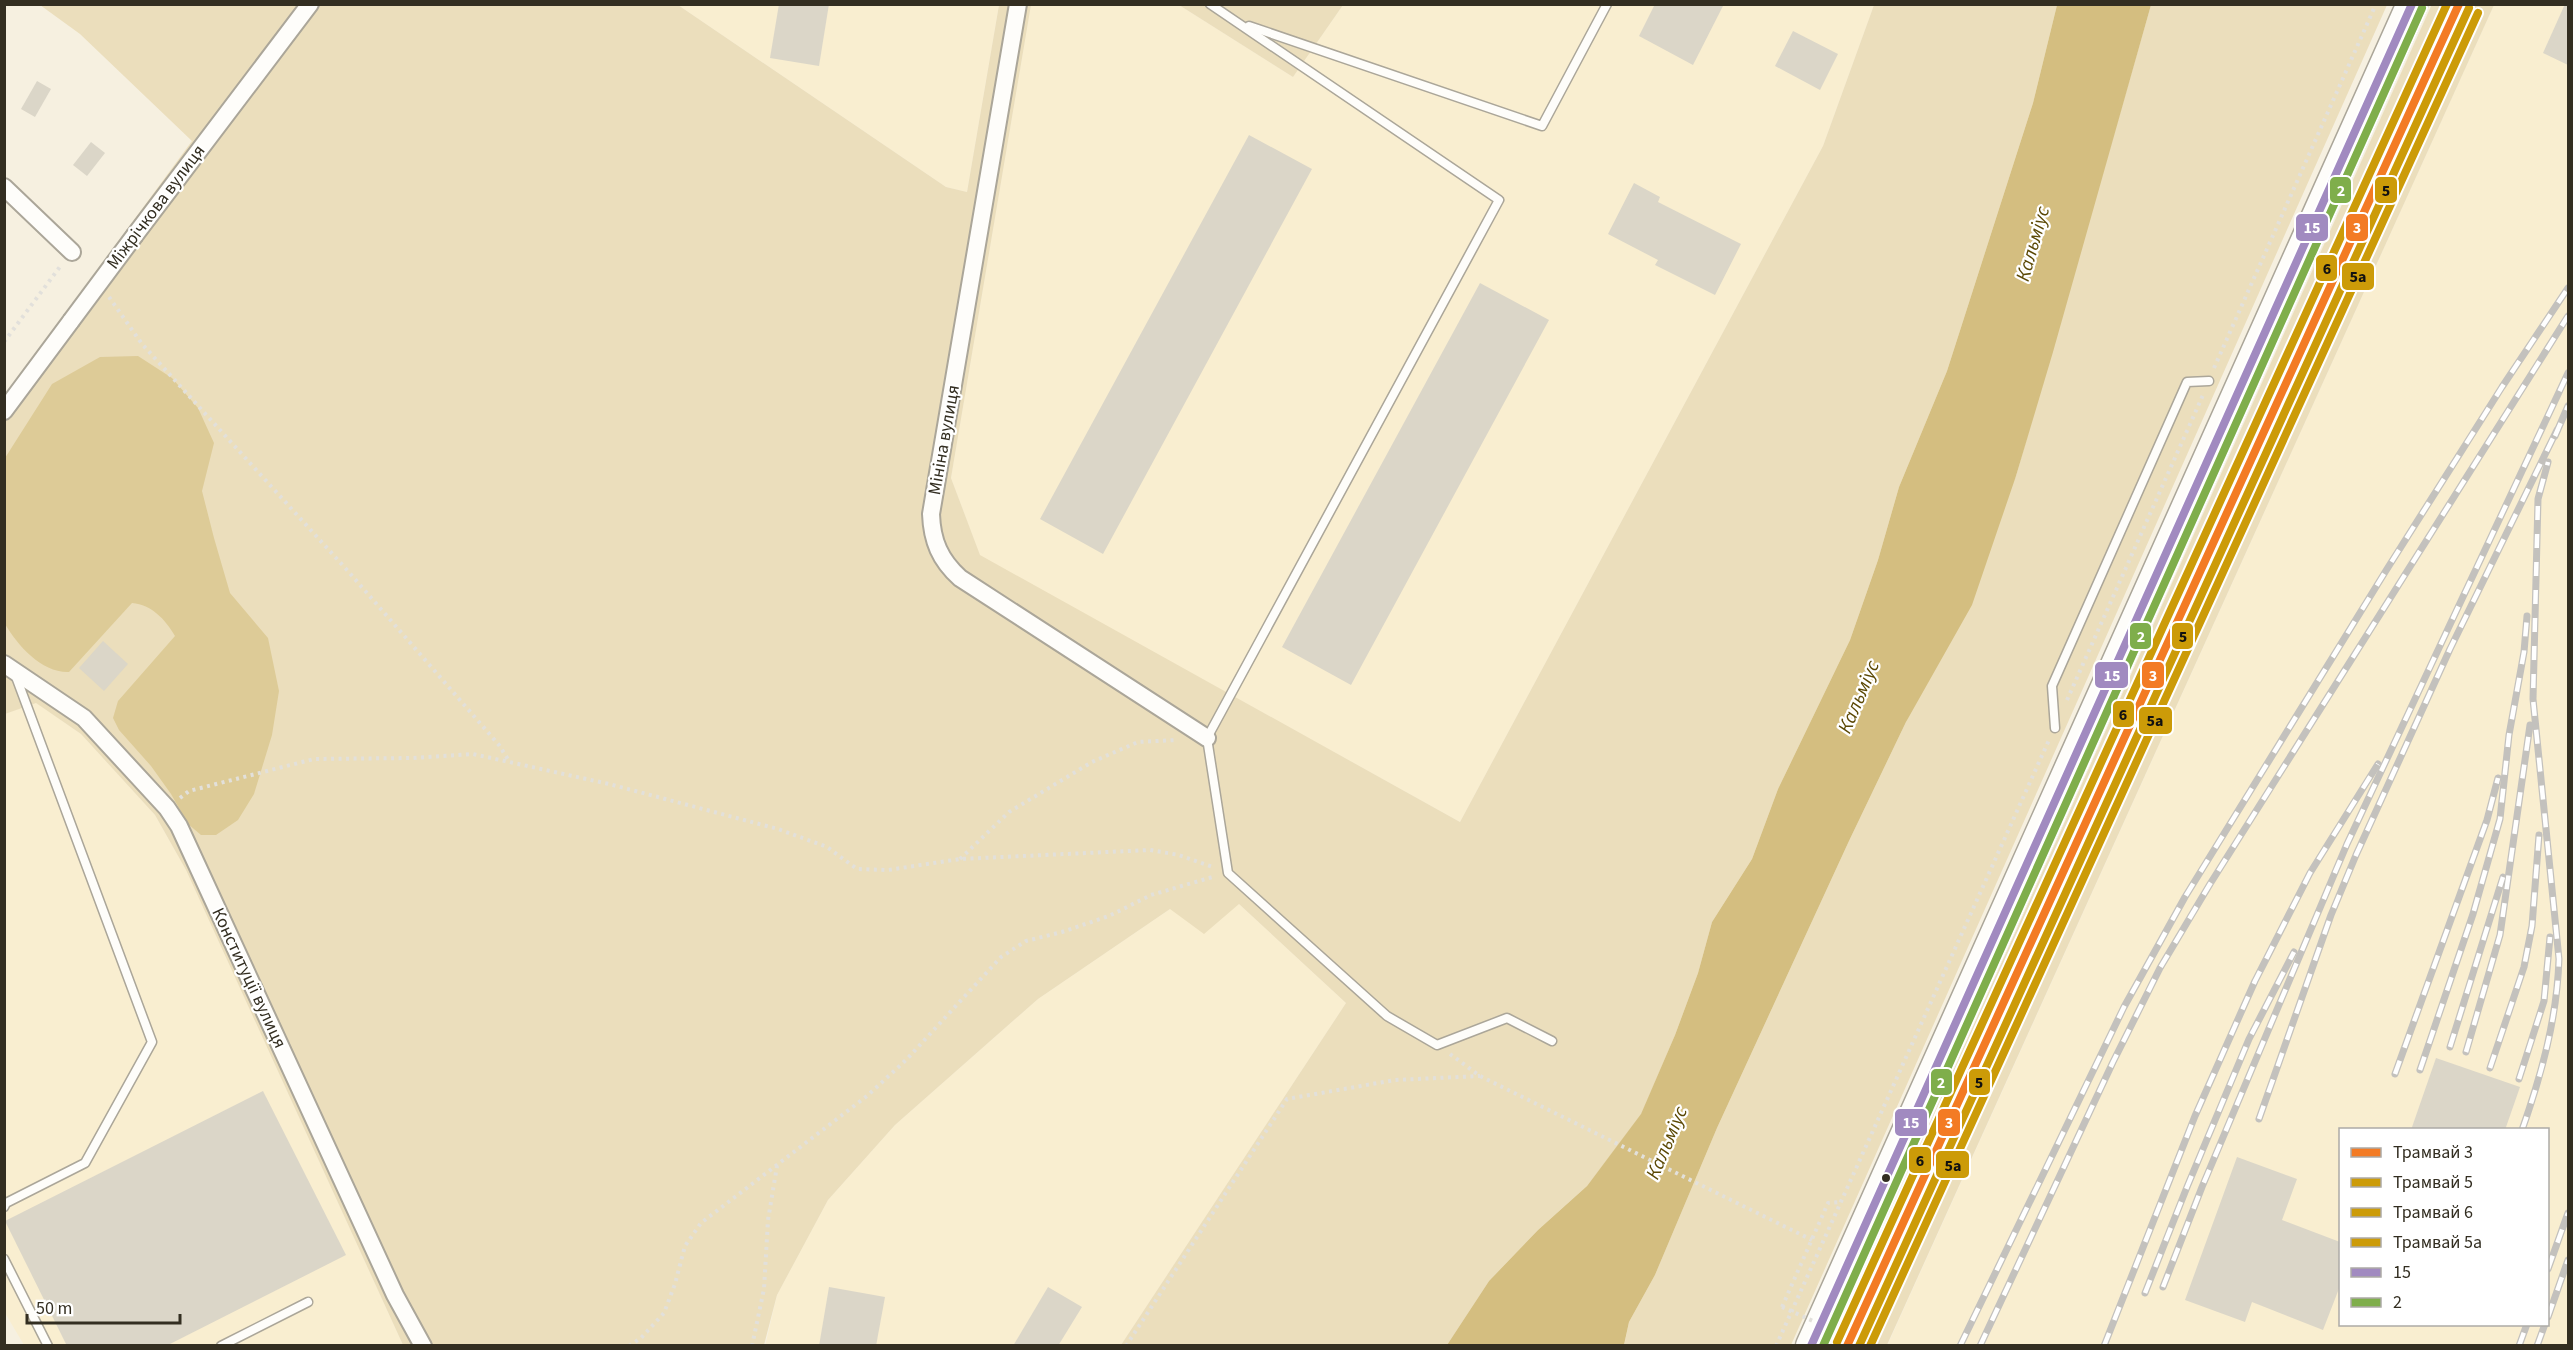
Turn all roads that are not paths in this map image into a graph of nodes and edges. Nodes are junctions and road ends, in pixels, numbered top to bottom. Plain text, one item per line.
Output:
1 (310, 4) edge
2 (1018, 4) edge
3 (1210, 4) edge
4 (1607, 4) edge
5 (2412, 4) edge
6 (1238, 22) junction
7 (4, 187) edge
8 (72, 252) road end
9 (2209, 381) road end
10 (4, 411) edge
11 (9, 667) edge
12 (2055, 728) road end
13 (1207, 738) junction
14 (1552, 1041) dead end
15 (4, 1207) edge
16 (4, 1259) edge
17 (308, 1302) dead end
18 (48, 1346) edge
19 (222, 1346) edge
20 (423, 1346) edge
21 (1811, 1346) edge

1 - 10 street, Міжрічкова вулиця, bridge
2 - 13 street, Мініна вулиця
3 - 6 lane
4 - 6 lane
5 - 21 highway
6 - 13 lane
7 - 8 street
9 - 12 lane
11 - 15 lane
11 - 20 street, Конституції вулиця
13 - 14 lane
16 - 18 lane
17 - 19 lane

